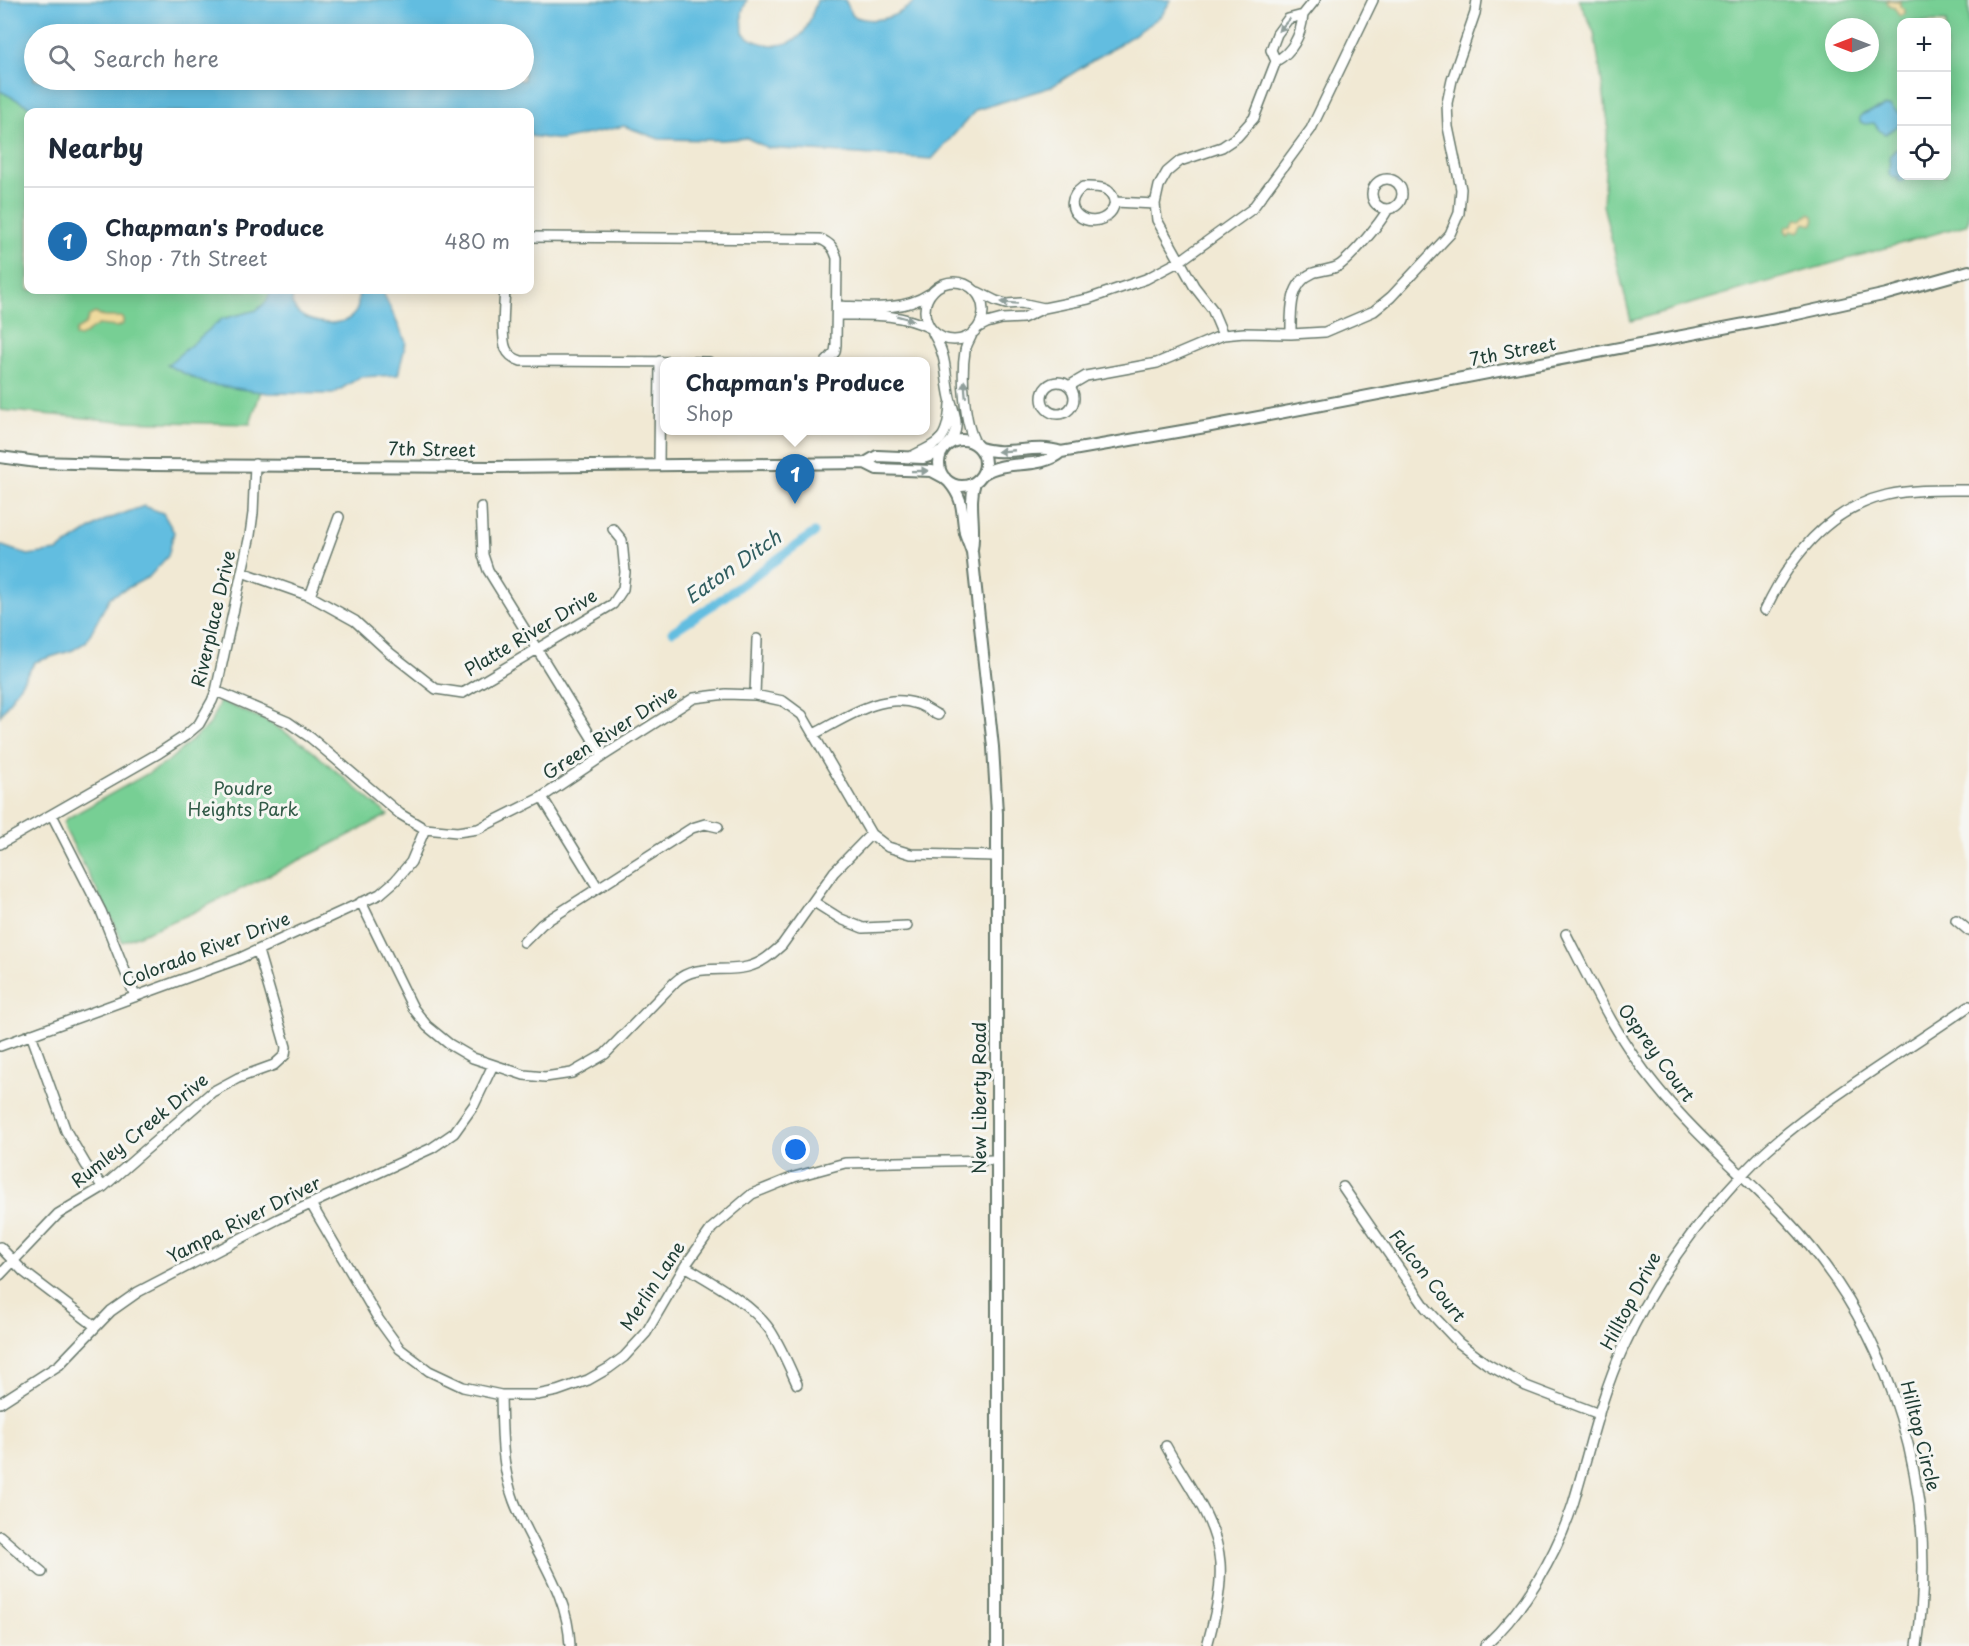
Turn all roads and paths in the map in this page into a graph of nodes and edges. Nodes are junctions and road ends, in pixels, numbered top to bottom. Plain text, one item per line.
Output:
1 (1314, 0) edge
2 (1373, 0) edge
3 (1477, 0) edge
4 (1303, 15) junction
5 (1276, 61) junction
6 (1114, 202) junction
7 (1155, 204) junction
8 (1388, 209) dead end
9 (534, 237) edge
10 (1180, 261) junction
11 (1969, 271) edge
12 (975, 291) junction
13 (931, 293) junction
14 (504, 294) edge
15 (1044, 308) junction
16 (837, 310) junction
17 (931, 329) junction
18 (976, 330) junction
19 (1291, 334) junction
20 (1223, 335) junction
21 (830, 357) edge
22 (660, 361) joint
23 (1069, 386) dead end
24 (950, 399) junction
25 (978, 446) junction
26 (946, 448) junction
27 (1061, 452) junction
28 (0, 457) edge
29 (910, 457) junction
30 (865, 463) junction
31 (255, 464) junction
32 (659, 465) junction
33 (979, 478) junction
34 (947, 480) junction
35 (1969, 490) edge
36 (481, 507) dead end
37 (339, 517) dead end
38 (613, 529) dead end
39 (972, 552) junction
40 (242, 572) junction
41 (310, 596) junction
42 (1765, 610) dead end
43 (758, 639) dead end
44 (537, 649) junction
45 (216, 691) junction
46 (755, 695) junction
47 (938, 716) dead end
48 (814, 734) junction
49 (603, 756) junction
50 (542, 797) junction
51 (52, 815) junction
52 (718, 827) dead end
53 (425, 829) junction
54 (871, 834) junction
55 (0, 844) edge
56 (996, 856) junction
57 (598, 888) junction
58 (361, 902) junction
59 (814, 902) junction
60 (1956, 920) dead end
61 (907, 926) dead end
62 (1969, 931) edge
63 (1566, 934) dead end
64 (524, 942) dead end
65 (258, 951) junction
66 (135, 996) junction
67 (1969, 1006) edge
68 (31, 1034) junction
69 (0, 1046) edge
70 (494, 1065) junction
71 (996, 1160) junction
72 (1741, 1176) junction
73 (103, 1187) junction
74 (1343, 1187) dead end
75 (311, 1203) junction
76 (0, 1247) edge
77 (13, 1262) junction
78 (685, 1266) junction
79 (0, 1275) edge
80 (95, 1326) junction
81 (797, 1384) dead end
82 (501, 1395) junction
83 (0, 1403) edge
84 (1599, 1414) junction
85 (1166, 1446) dead end
86 (0, 1536) edge
87 (42, 1572) dead end
88 (570, 1646) edge
89 (997, 1646) edge
90 (1207, 1646) edge
91 (1485, 1646) edge
92 (1917, 1646) edge

1 - 4 street
2 - 10 street
3 - 19 street
4 - 5 street
4 -> 5 street
5 - 7 street
6 - 6 street
6 - 7 street
7 - 10 street
8 - 19 street
9 - 16 street
10 - 15 street
10 - 20 street
11 - 27 street, 7th Street
12 - 13 street
15 -> 12 street
12 - 18 street
13 - 16 street
13 - 17 street
14 - 22 street
15 - 18 street
16 -> 17 street
16 - 21 street
17 - 18 street
17 - 24 street
25 -> 18 street
19 - 20 street
20 - 23 street
22 - 32 street
24 - 26 street
24 - 29 street
25 - 26 street
27 -> 25 street, 7th Street
25 - 33 street
26 - 29 street, 7th Street
26 - 34 street
27 - 33 street, 7th Street
28 - 31 street, 7th Street
29 - 30 street, 7th Street
30 - 32 street, 7th Street
30 -> 34 street, 7th Street
31 - 32 street, 7th Street
31 - 40 street, Riverplace Drive
33 - 34 street
33 - 39 street, New Liberty Road
34 - 39 street, New Liberty Road
35 - 42 street
36 - 44 street
37 - 41 street
38 - 44 street, Platte River Drive
39 - 56 street, New Liberty Road
40 - 41 street, Platte River Drive
40 - 45 street, Riverplace Drive
41 - 44 street, Platte River Drive
43 - 46 street
44 - 49 street
45 - 51 street, Riverplace Drive
45 - 53 street, Green River Drive
46 - 48 street, Green River Drive
46 - 49 street, Green River Drive
47 - 48 street
48 - 54 street, Green River Drive
49 - 50 street, Green River Drive
50 - 53 street, Green River Drive
50 - 57 street
51 - 55 street, Riverplace Drive
51 - 66 street
52 - 57 street
53 - 58 street, Colorado River Drive
54 - 56 street, Green River Drive
54 - 59 street
56 - 71 street, New Liberty Road
57 - 64 street
58 - 65 street, Colorado River Drive
58 - 70 street
59 - 61 street
59 - 70 street
60 - 62 street
63 - 72 street, Osprey Court
65 - 66 street, Colorado River Drive
65 - 73 street, Rumley Creek Drive
66 - 68 street, Colorado River Drive
67 - 72 street, Hilltop Drive
68 - 69 street, Colorado River Drive
68 - 73 street
70 - 75 street, Yampa River Driver
71 - 78 street, Merlin Lane
71 - 89 street, New Liberty Road
72 - 84 street, Hilltop Drive
72 - 92 street, Hilltop Circle
73 - 77 street, Rumley Creek Drive
74 - 84 street, Falcon Court
75 - 80 street, Yampa River Driver
75 - 82 street, Merlin Lane
76 - 77 street
77 - 79 street, Rumley Creek Drive
77 - 80 street
78 - 81 street
78 - 82 street, Merlin Lane
80 - 83 street, Yampa River Driver
82 - 88 street
84 - 91 street, Hilltop Drive
85 - 90 street
86 - 87 street

